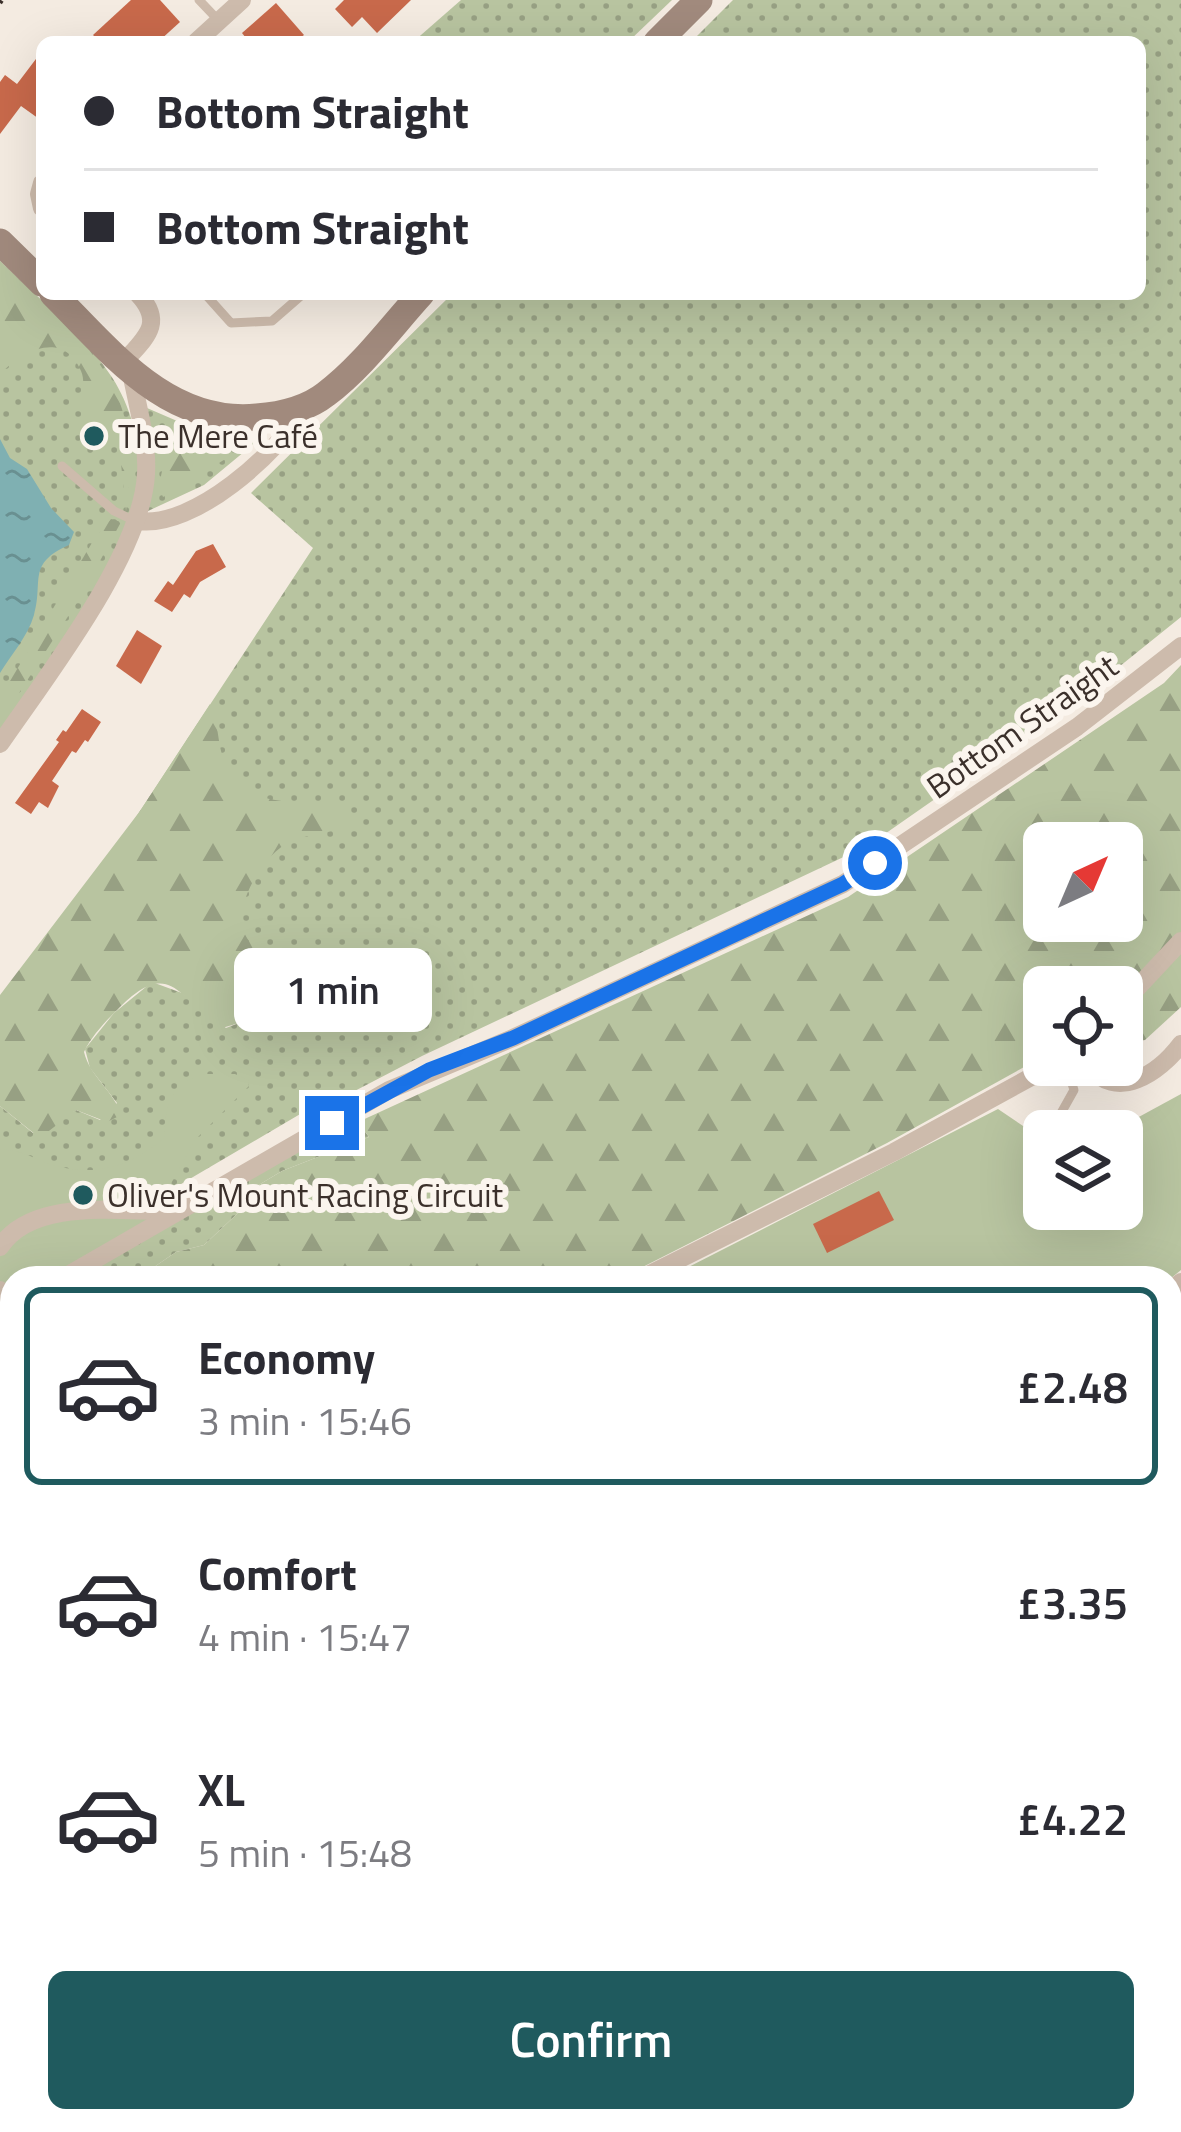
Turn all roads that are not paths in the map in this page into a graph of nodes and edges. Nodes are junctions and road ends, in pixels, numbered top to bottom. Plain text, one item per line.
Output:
1 (200, 0) edge
2 (242, 0) edge
3 (699, 0) edge
4 (219, 21) junction
5 (206, 36) edge
6 (663, 36) edge
7 (0, 242) edge
8 (36, 278) edge
9 (59, 300) edge
10 (143, 300) edge
11 (211, 300) edge
12 (296, 300) edge
13 (416, 300) edge
14 (127, 368) junction
15 (306, 406) junction
16 (62, 466) dead end
17 (138, 521) junction
18 (1181, 646) edge
19 (0, 744) edge
20 (1181, 941) edge
21 (1143, 982) edge
22 (1181, 1044) edge
23 (1143, 1078) edge
24 (1023, 1081) edge
25 (178, 1211) junction
26 (0, 1247) edge
27 (84, 1266) edge
28 (666, 1266) edge

1 - 4 lane
2 - 4 street
3 - 6 main road
4 - 5 street
7 - 8 main road
9 - 14 main road
10 - 14 street
11 - 12 lane
13 - 15 main road
14 - 15 main road
14 - 17 street
15 - 17 street
16 - 17 lane
17 - 19 street
18 - 25 street, Bottom Straight
20 - 21 street
22 - 23 street
24 - 28 street
25 - 26 street
25 - 27 street, Bottom Straight

